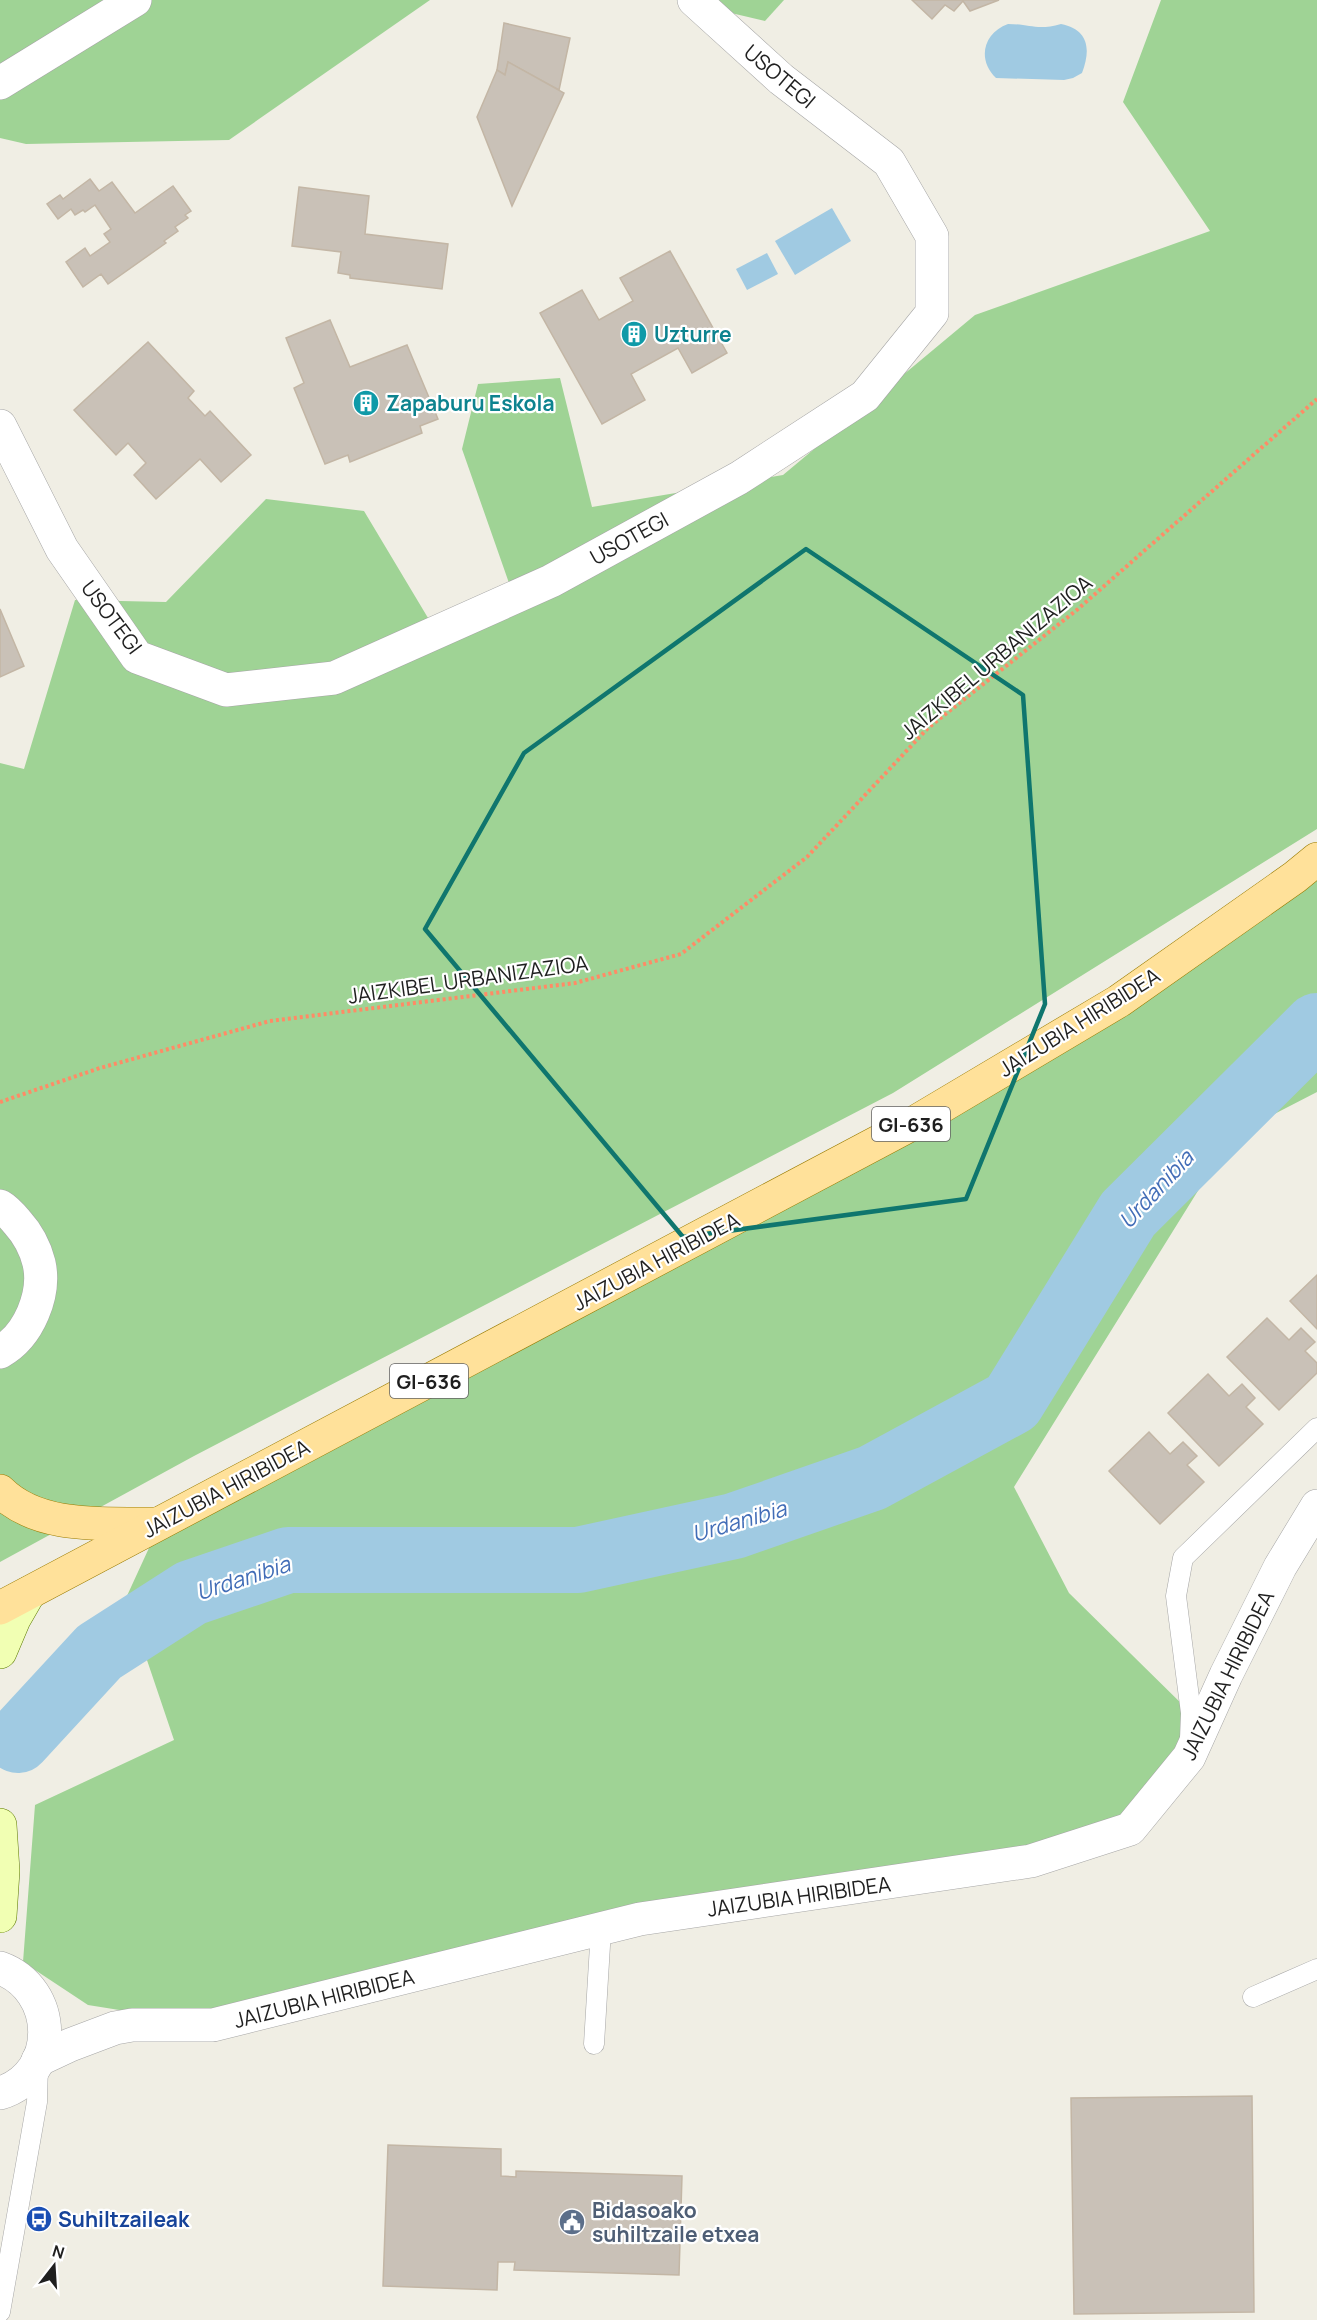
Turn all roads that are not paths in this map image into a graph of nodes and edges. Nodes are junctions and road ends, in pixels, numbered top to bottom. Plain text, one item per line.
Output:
1 (135, 0) edge
2 (694, 0) edge
3 (0, 83) edge
4 (0, 426) edge
5 (1317, 859) edge
6 (0, 1206) edge
7 (0, 1352) edge
8 (1317, 1428) edge
9 (0, 1491) edge
10 (1317, 1506) edge
11 (160, 1524) junction
12 (29, 1593) junction
13 (0, 1608) edge
14 (0, 1652) edge
15 (1190, 1757) junction
16 (0, 1825) edge
17 (0, 1916) edge
18 (601, 1929) junction
19 (0, 1968) edge
20 (1317, 1969) edge
21 (1253, 1997) dead end
22 (39, 2001) junction
23 (100, 2033) junction
24 (594, 2044) dead end
25 (39, 2060) junction
26 (0, 2093) edge
27 (0, 2312) edge

1 - 3 street
2 - 4 street, USOTEGI
5 - 11 main road, JAIZUBIA HIRIBIDEA / GI-636
6 - 7 street
8 - 15 lane
9 - 11 main road
10 - 15 street, JAIZUBIA HIRIBIDEA
11 - 12 main road, JAIZUBIA HIRIBIDEA / GI-636
12 - 13 main road, GI-636
12 - 14 main road
15 - 18 street, JAIZUBIA HIRIBIDEA
16 - 17 main road
18 - 23 street, JAIZUBIA HIRIBIDEA
18 - 24 lane
19 - 22 street
20 - 21 lane
22 - 23 street
22 - 25 street
23 - 25 street, JAIZUBIA HIRIBIDEA
25 - 26 street
25 - 27 lane

